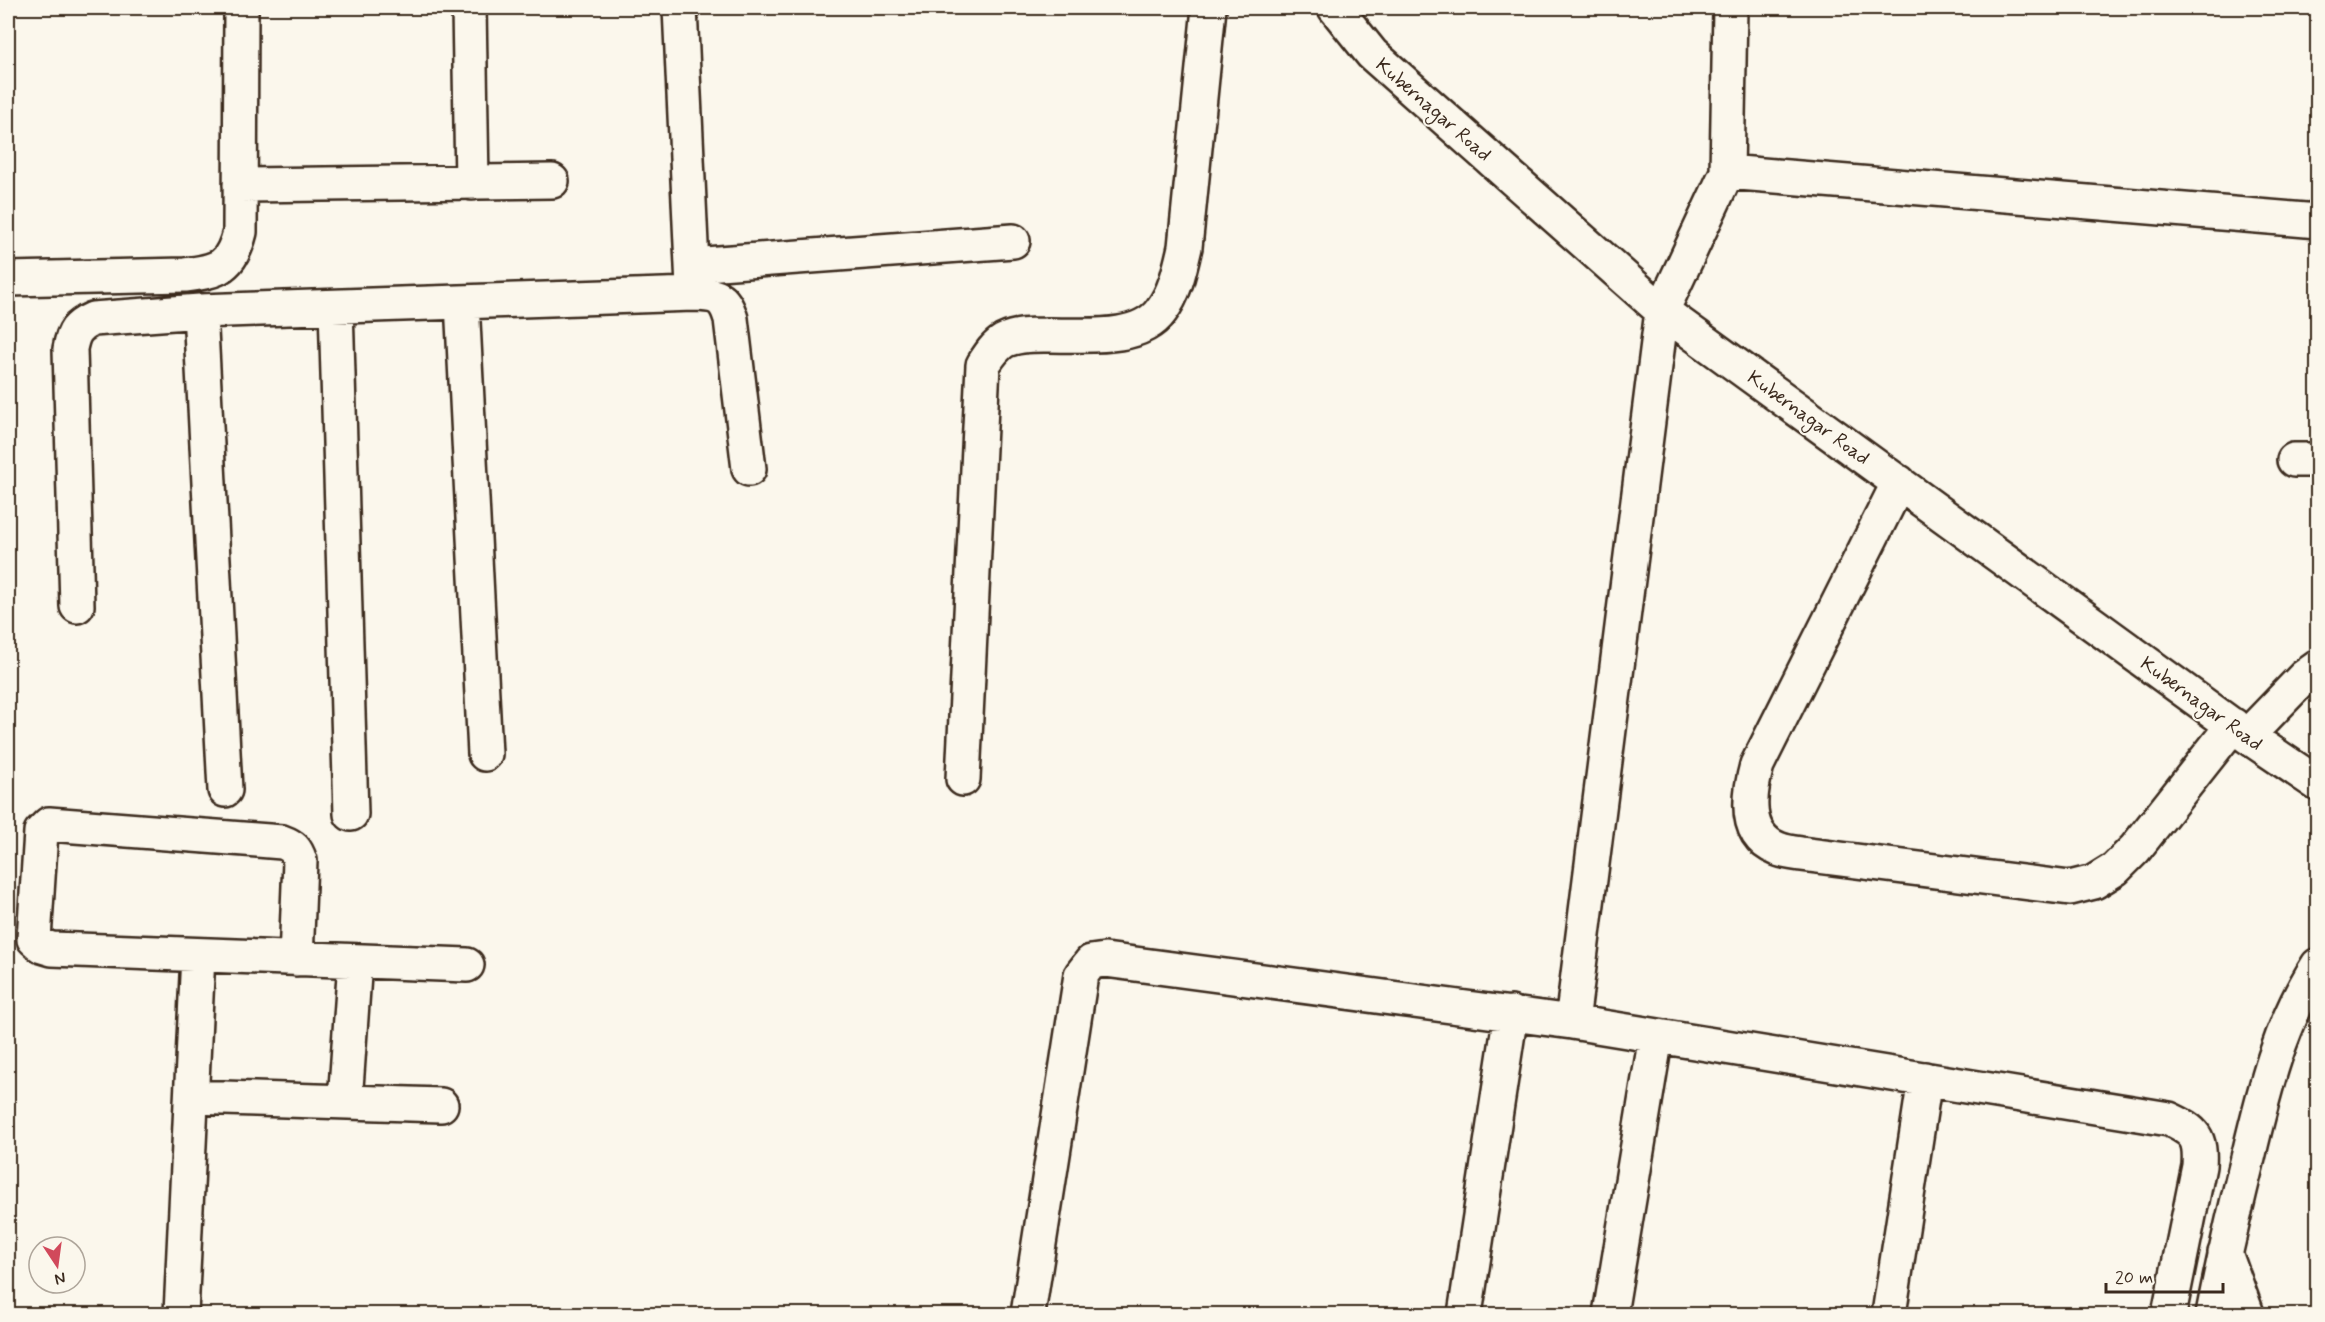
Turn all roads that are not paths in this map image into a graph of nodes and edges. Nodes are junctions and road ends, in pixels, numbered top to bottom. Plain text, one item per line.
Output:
1 (241, 8) edge
2 (470, 8) edge
3 (680, 8) edge
4 (1209, 8) edge
5 (1335, 8) edge
6 (1730, 8) edge
7 (1727, 172) junction
8 (552, 181) dead end
9 (472, 183) junction
10 (240, 185) junction
11 (2318, 221) edge
12 (1013, 241) dead end
13 (8, 279) edge
14 (692, 279) junction
15 (462, 302) junction
16 (336, 307) junction
17 (200, 311) junction
18 (1662, 311) junction
19 (749, 469) dead end
20 (1899, 482) junction
21 (78, 606) dead end
22 (2318, 667) edge
23 (2240, 731) junction
24 (485, 754) dead end
25 (963, 779) dead end
26 (2318, 784) edge
27 (225, 790) dead end
28 (351, 814) dead end
29 (198, 955) junction
30 (296, 959) junction
31 (355, 961) junction
32 (467, 965) dead end
33 (2318, 965) edge
34 (1511, 1013) junction
35 (1572, 1022) junction
36 (1656, 1036) junction
37 (1925, 1079) junction
38 (192, 1097) junction
39 (345, 1102) junction
40 (441, 1105) dead end
41 (2224, 1254) junction
42 (182, 1314) edge
43 (1028, 1314) edge
44 (1465, 1314) edge
45 (1610, 1314) edge
46 (1889, 1314) edge
47 (2169, 1314) edge
48 (2213, 1314) edge
49 (2247, 1314) edge

1 - 10 street
2 - 9 street
3 - 14 street
4 - 25 street
5 - 18 street, Kubernagar Road
6 - 7 street
7 - 11 street
7 - 18 street
8 - 9 street
9 - 10 street
10 - 13 street
12 - 14 street
14 - 15 street
14 - 19 street
15 - 16 street
15 - 24 street
16 - 17 street
16 - 28 street
17 - 21 street
17 - 27 street
18 - 20 street, Kubernagar Road
18 - 35 street
20 - 23 street, Kubernagar Road
20 - 23 street
22 - 23 street
23 - 26 street, Kubernagar Road
29 - 30 street
29 - 30 street
29 - 38 street
30 - 31 street
31 - 32 street
31 - 39 street
33 - 41 street
34 - 35 street
34 - 43 street
34 - 44 street
35 - 36 street
36 - 37 street
36 - 45 street
37 - 46 street
37 - 47 street
38 - 39 street
38 - 42 street
39 - 40 street
41 - 48 street
41 - 49 street

